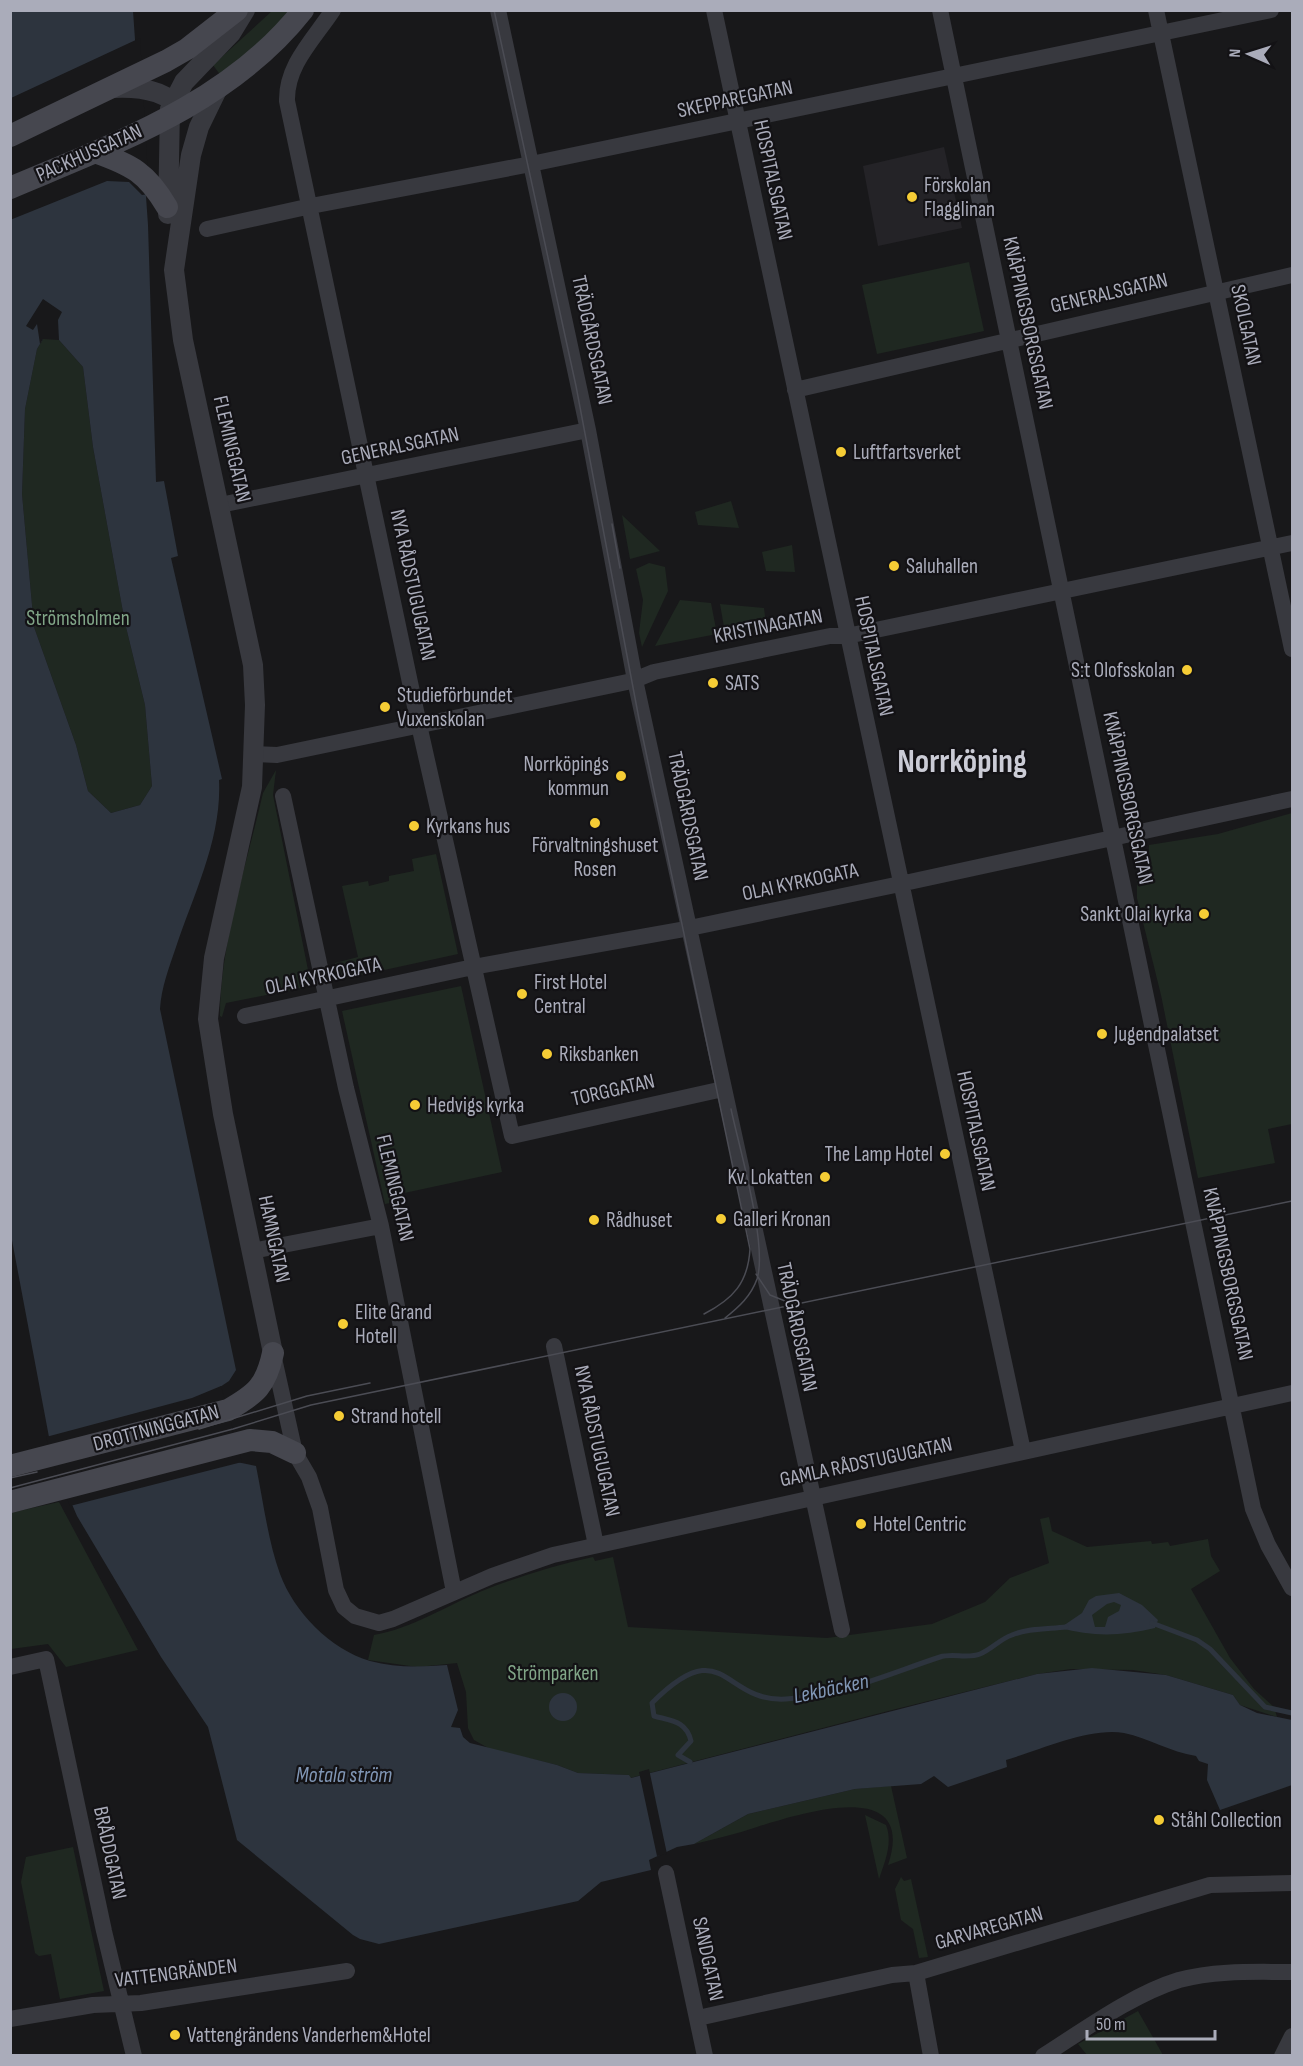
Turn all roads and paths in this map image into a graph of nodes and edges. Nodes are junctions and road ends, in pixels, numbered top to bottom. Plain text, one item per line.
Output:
1 (237, 10) edge
2 (245, 10) edge
3 (303, 10) edge
4 (333, 10) edge
5 (498, 10) edge
6 (714, 10) edge
7 (940, 10) edge
8 (1156, 10) edge
9 (1271, 10) edge
10 (1161, 34) junction
11 (954, 77) junction
12 (144, 81) junction
13 (218, 90) junction
14 (174, 110) junction
15 (738, 122) junction
16 (10, 136) edge
17 (95, 152) junction
18 (191, 155) junction
19 (531, 165) junction
20 (10, 188) edge
21 (311, 206) junction
22 (167, 207) junction
23 (207, 229) dead end
24 (174, 270) junction
25 (1293, 275) edge
26 (1216, 291) junction
27 (1008, 339) junction
28 (795, 390) junction
29 (588, 430) junction
30 (368, 476) junction
31 (220, 505) junction
32 (1293, 543) edge
33 (1271, 548) junction
34 (1062, 592) junction
35 (847, 636) junction
36 (1293, 649) edge
37 (636, 680) junction
38 (419, 725) junction
39 (253, 754) junction
40 (283, 796) dead end
41 (1293, 799) edge
42 (1112, 837) junction
43 (900, 884) junction
44 (689, 928) junction
45 (473, 967) junction
46 (326, 999) junction
47 (245, 1016) dead end
48 (723, 1089) junction
49 (512, 1136) joint
50 (381, 1226) junction
51 (252, 1251) junction
52 (554, 1346) dead end
53 (273, 1353) junction
54 (1293, 1392) edge
55 (1233, 1404) junction
56 (1023, 1451) junction
57 (296, 1453) junction
58 (20, 1461) edge
59 (812, 1497) junction
60 (10, 1502) edge
61 (596, 1545) junction
62 (1293, 1588) edge
63 (454, 1592) junction
64 (842, 1630) dead end
65 (10, 1667) edge
66 (666, 1873) dead end
67 (1293, 1884) edge
68 (347, 1971) dead end
69 (1293, 1972) edge
70 (916, 1973) junction
71 (122, 2004) junction
72 (698, 2018) junction
73 (10, 2019) edge
74 (1292, 2037) edge
75 (134, 2055) edge
76 (705, 2055) edge
77 (931, 2055) edge
78 (1043, 2055) edge
79 (1282, 2055) edge

1 - 12 main road
2 - 14 street
3 - 13 main road, PACKHUSGATAN
4 - 21 street, NYA RÅDSTUGUGATAN
5 - 19 street, TRÄDGÅRDSGATAN
6 - 15 street, HOSPITALSGATAN
7 - 11 street, KNÄPPINGSBORGSGATAN
8 - 10 street, SKOLGATAN
9 - 10 street, SKEPPAREGATAN
10 - 11 street, SKEPPAREGATAN
10 - 26 street, SKOLGATAN
11 - 15 street, SKEPPAREGATAN
11 - 27 street, KNÄPPINGSBORGSGATAN
12 - 14 street
12 - 16 main road
13 - 14 main road, PACKHUSGATAN
13 - 18 street, FLEMINGGATAN
14 - 17 main road, PACKHUSGATAN
14 - 18 street, FLEMINGGATAN
14 - 22 street
15 - 19 street, SKEPPAREGATAN
15 - 28 street, HOSPITALSGATAN
17 - 20 main road, PACKHUSGATAN
17 - 22 main road
18 - 24 street, FLEMINGGATAN
19 - 21 street, SKEPPAREGATAN
19 - 29 street, TRÄDGÅRDSGATAN
21 - 23 street, SKEPPAREGATAN
21 - 30 street, NYA RÅDSTUGUGATAN
22 - 24 street
24 - 31 street, FLEMINGGATAN
25 - 26 street, GENERALSGATAN
26 - 27 street, GENERALSGATAN
26 - 33 street, SKOLGATAN
27 - 28 street, GENERALSGATAN
27 - 34 street, KNÄPPINGSBORGSGATAN
28 - 35 street, HOSPITALSGATAN
29 - 30 street, GENERALSGATAN
29 - 37 street, TRÄDGÅRDSGATAN
30 - 31 street, GENERALSGATAN
30 - 38 street, NYA RÅDSTUGUGATAN
31 - 39 street, FLEMINGGATAN
32 - 33 street, KRISTINAGATAN
33 - 34 street, KRISTINAGATAN
33 - 36 street, SKOLGATAN
34 - 35 street, KRISTINAGATAN
34 - 42 street, KNÄPPINGSBORGSGATAN
35 - 37 street, KRISTINAGATAN
35 - 43 street, HOSPITALSGATAN
37 - 38 street, KRISTINAGATAN
37 - 44 street, TRÄDGÅRDSGATAN
38 - 39 street, KRISTINAGATAN
38 - 45 street, NYA RÅDSTUGUGATAN
39 - 51 street, HAMNGATAN
40 - 46 street, FLEMINGGATAN
41 - 42 street, OLAI KYRKOGATA
42 - 43 street, OLAI KYRKOGATA
42 - 55 street, KNÄPPINGSBORGSGATAN
43 - 44 street, OLAI KYRKOGATA
43 - 56 street, HOSPITALSGATAN
44 - 45 street, OLAI KYRKOGATA
44 - 48 street, TRÄDGÅRDSGATAN
45 - 46 street, OLAI KYRKOGATA
45 - 49 street, NYA RÅDSTUGUGATAN
46 - 47 street, OLAI KYRKOGATA
46 - 50 street, FLEMINGGATAN
48 - 49 street, TORGGATAN
48 - 59 street, TRÄDGÅRDSGATAN
50 - 51 street
50 - 63 street, FLEMINGGATAN
51 - 53 street, HAMNGATAN
52 - 61 street, NYA RÅDSTUGUGATAN
53 - 57 street, HAMNGATAN
53 - 58 main road, DROTTNINGGATAN
54 - 55 street, GAMLA RÅDSTUGUGATAN
55 - 56 street, GAMLA RÅDSTUGUGATAN
55 - 62 street, KNÄPPINGSBORGSGATAN
56 - 59 street, GAMLA RÅDSTUGUGATAN
57 - 60 main road, DROTTNINGGATAN
57 - 63 street, HAMNGATAN
59 - 61 street, GAMLA RÅDSTUGUGATAN
59 - 64 street, TRÄDGÅRDSGATAN
61 - 63 street, GAMLA RÅDSTUGUGATAN
65 - 71 street, BRÅDDGATAN
66 - 72 street, SANDGATAN
67 - 70 street, GARVAREGATAN
68 - 71 street, VATTENGRÄNDEN
69 - 78 street
70 - 72 street, GARVAREGATAN
70 - 77 street
71 - 73 street, VATTENGRÄNDEN
71 - 75 street, BRÅDDGATAN
72 - 76 street, SANDGATAN
74 - 79 street

